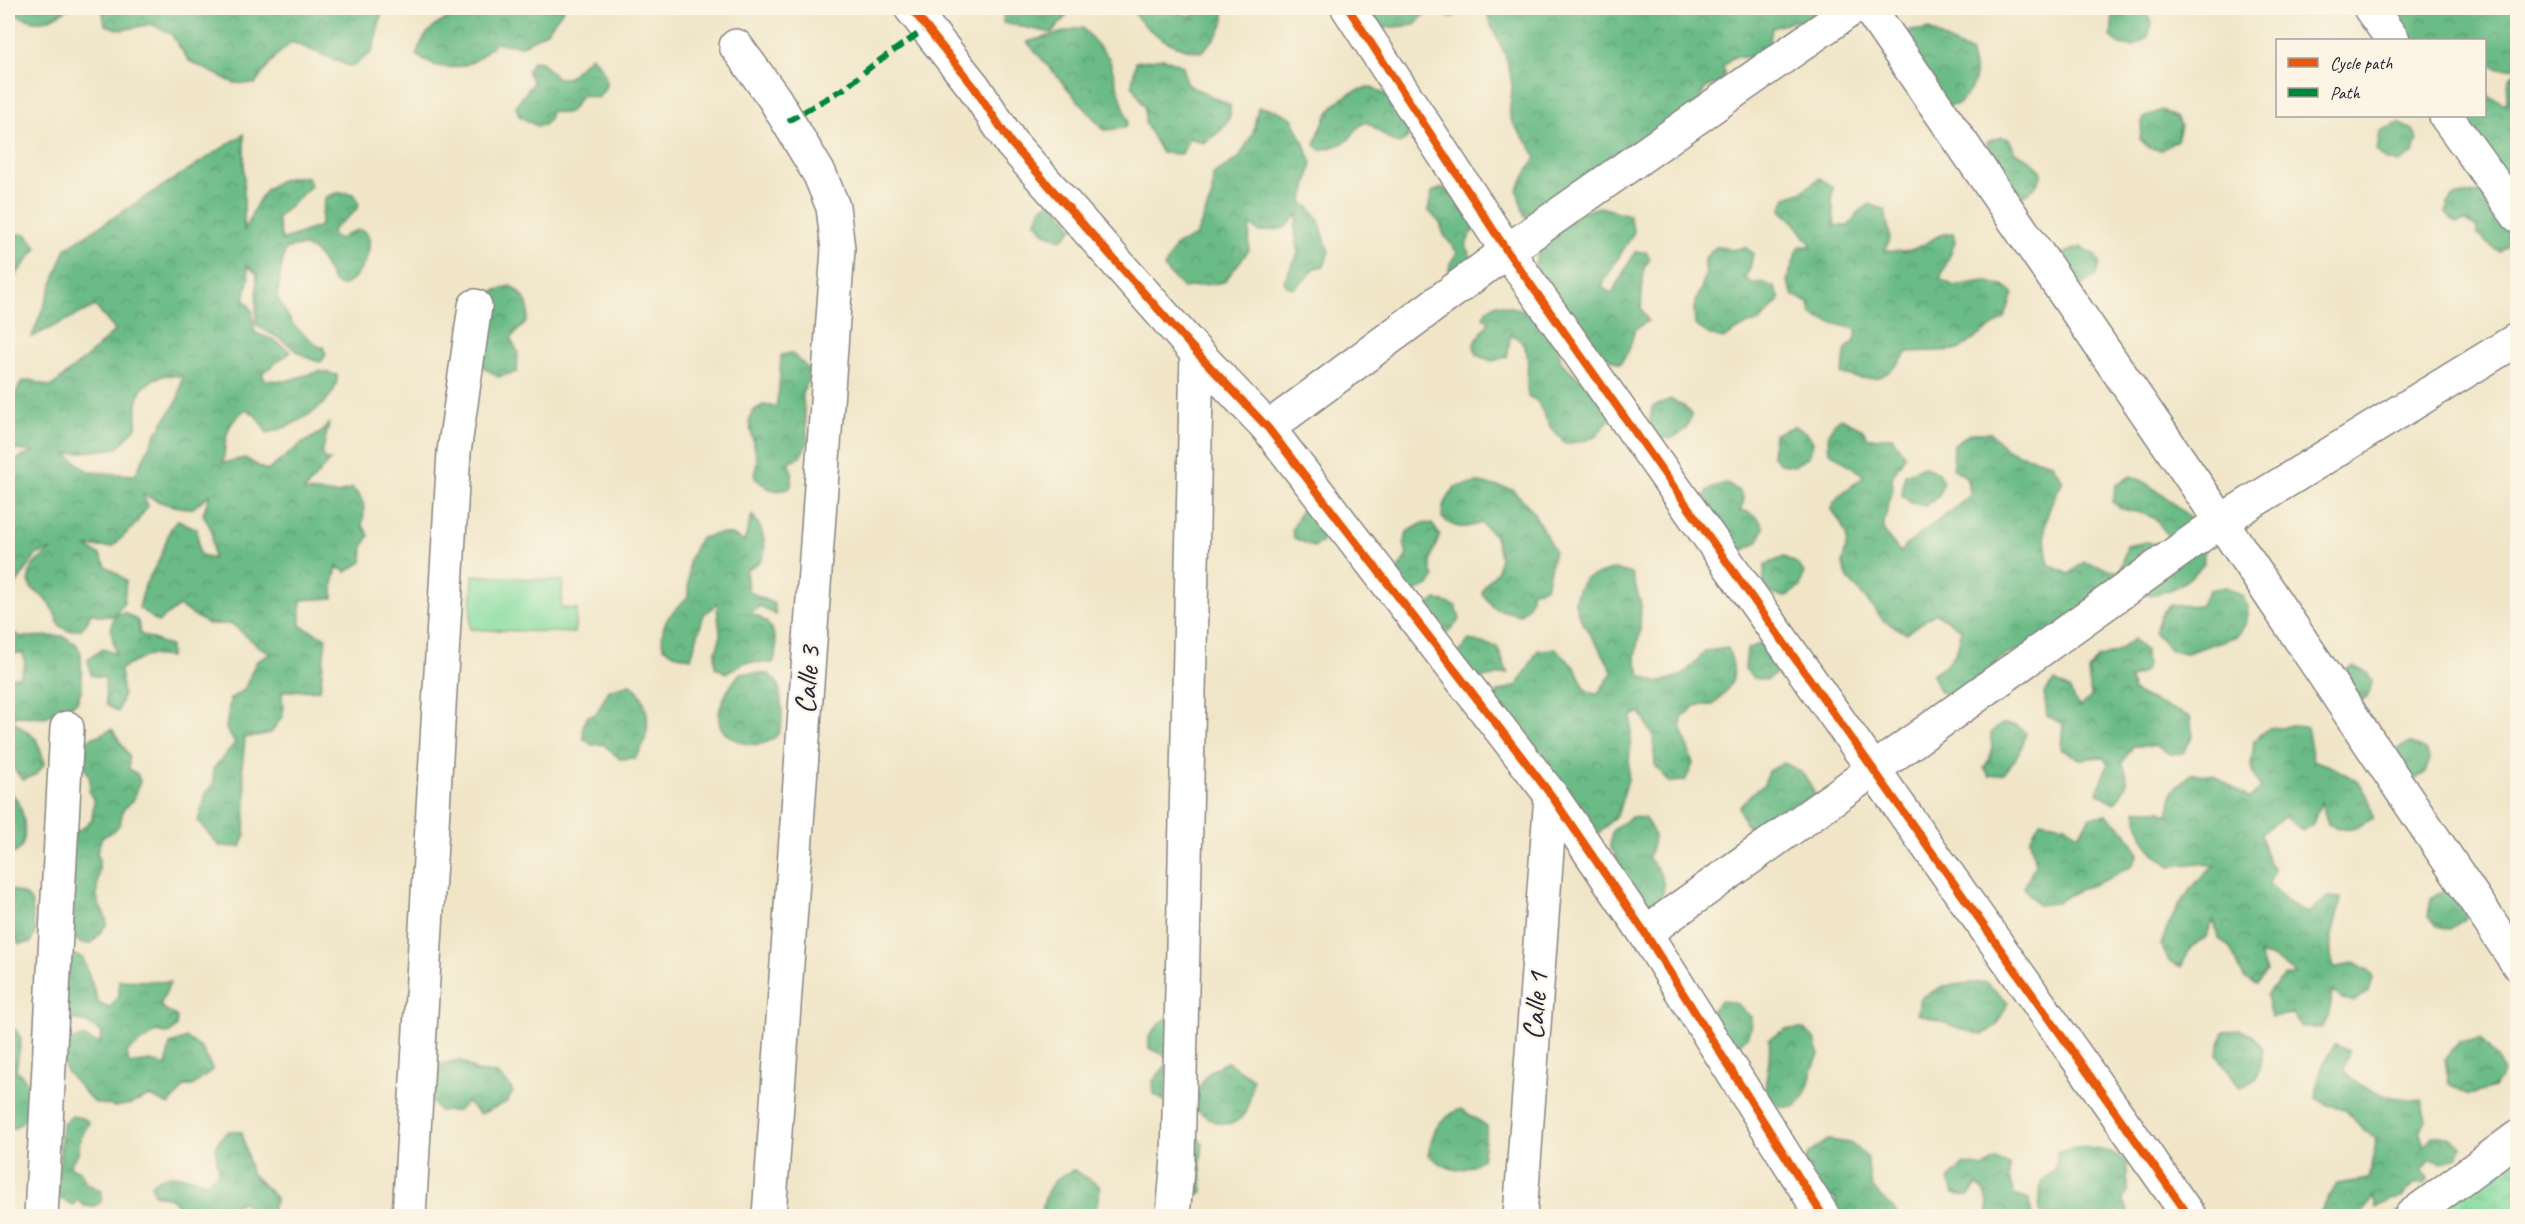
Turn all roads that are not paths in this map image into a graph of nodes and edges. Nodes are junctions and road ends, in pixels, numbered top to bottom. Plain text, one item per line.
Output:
1 (910, 8) edge
2 (1348, 8) edge
3 (1853, 8) edge
4 (1869, 8) edge
5 (2370, 8) edge
6 (2392, 39) edge
7 (736, 46) dead end
8 (2447, 117) edge
9 (2517, 216) edge
10 (1507, 251) junction
11 (475, 306) dead end
12 (2517, 339) edge
13 (1197, 353) junction
14 (1268, 428) junction
15 (2221, 521) junction
16 (67, 728) dead end
17 (1874, 769) junction
18 (1551, 795) junction
19 (1645, 933) junction
20 (2517, 964) edge
21 (2517, 1137) edge
22 (40, 1216) edge
23 (409, 1216) edge
24 (769, 1216) edge
25 (1173, 1216) edge
26 (1520, 1216) edge
27 (1823, 1216) edge
28 (2189, 1216) edge
29 (2411, 1216) edge

1 - 13 street
2 - 10 street
3 - 10 street
4 - 15 street
5 - 6 street
7 - 24 street, Calle 3
8 - 9 street
10 - 14 street
10 - 17 street
11 - 23 street
12 - 15 street
13 - 14 street
13 - 25 street
14 - 18 street
15 - 17 street
15 - 20 street
16 - 22 street
17 - 19 street
17 - 28 street
18 - 19 street
18 - 26 street, Calle 1
19 - 27 street
21 - 29 street

